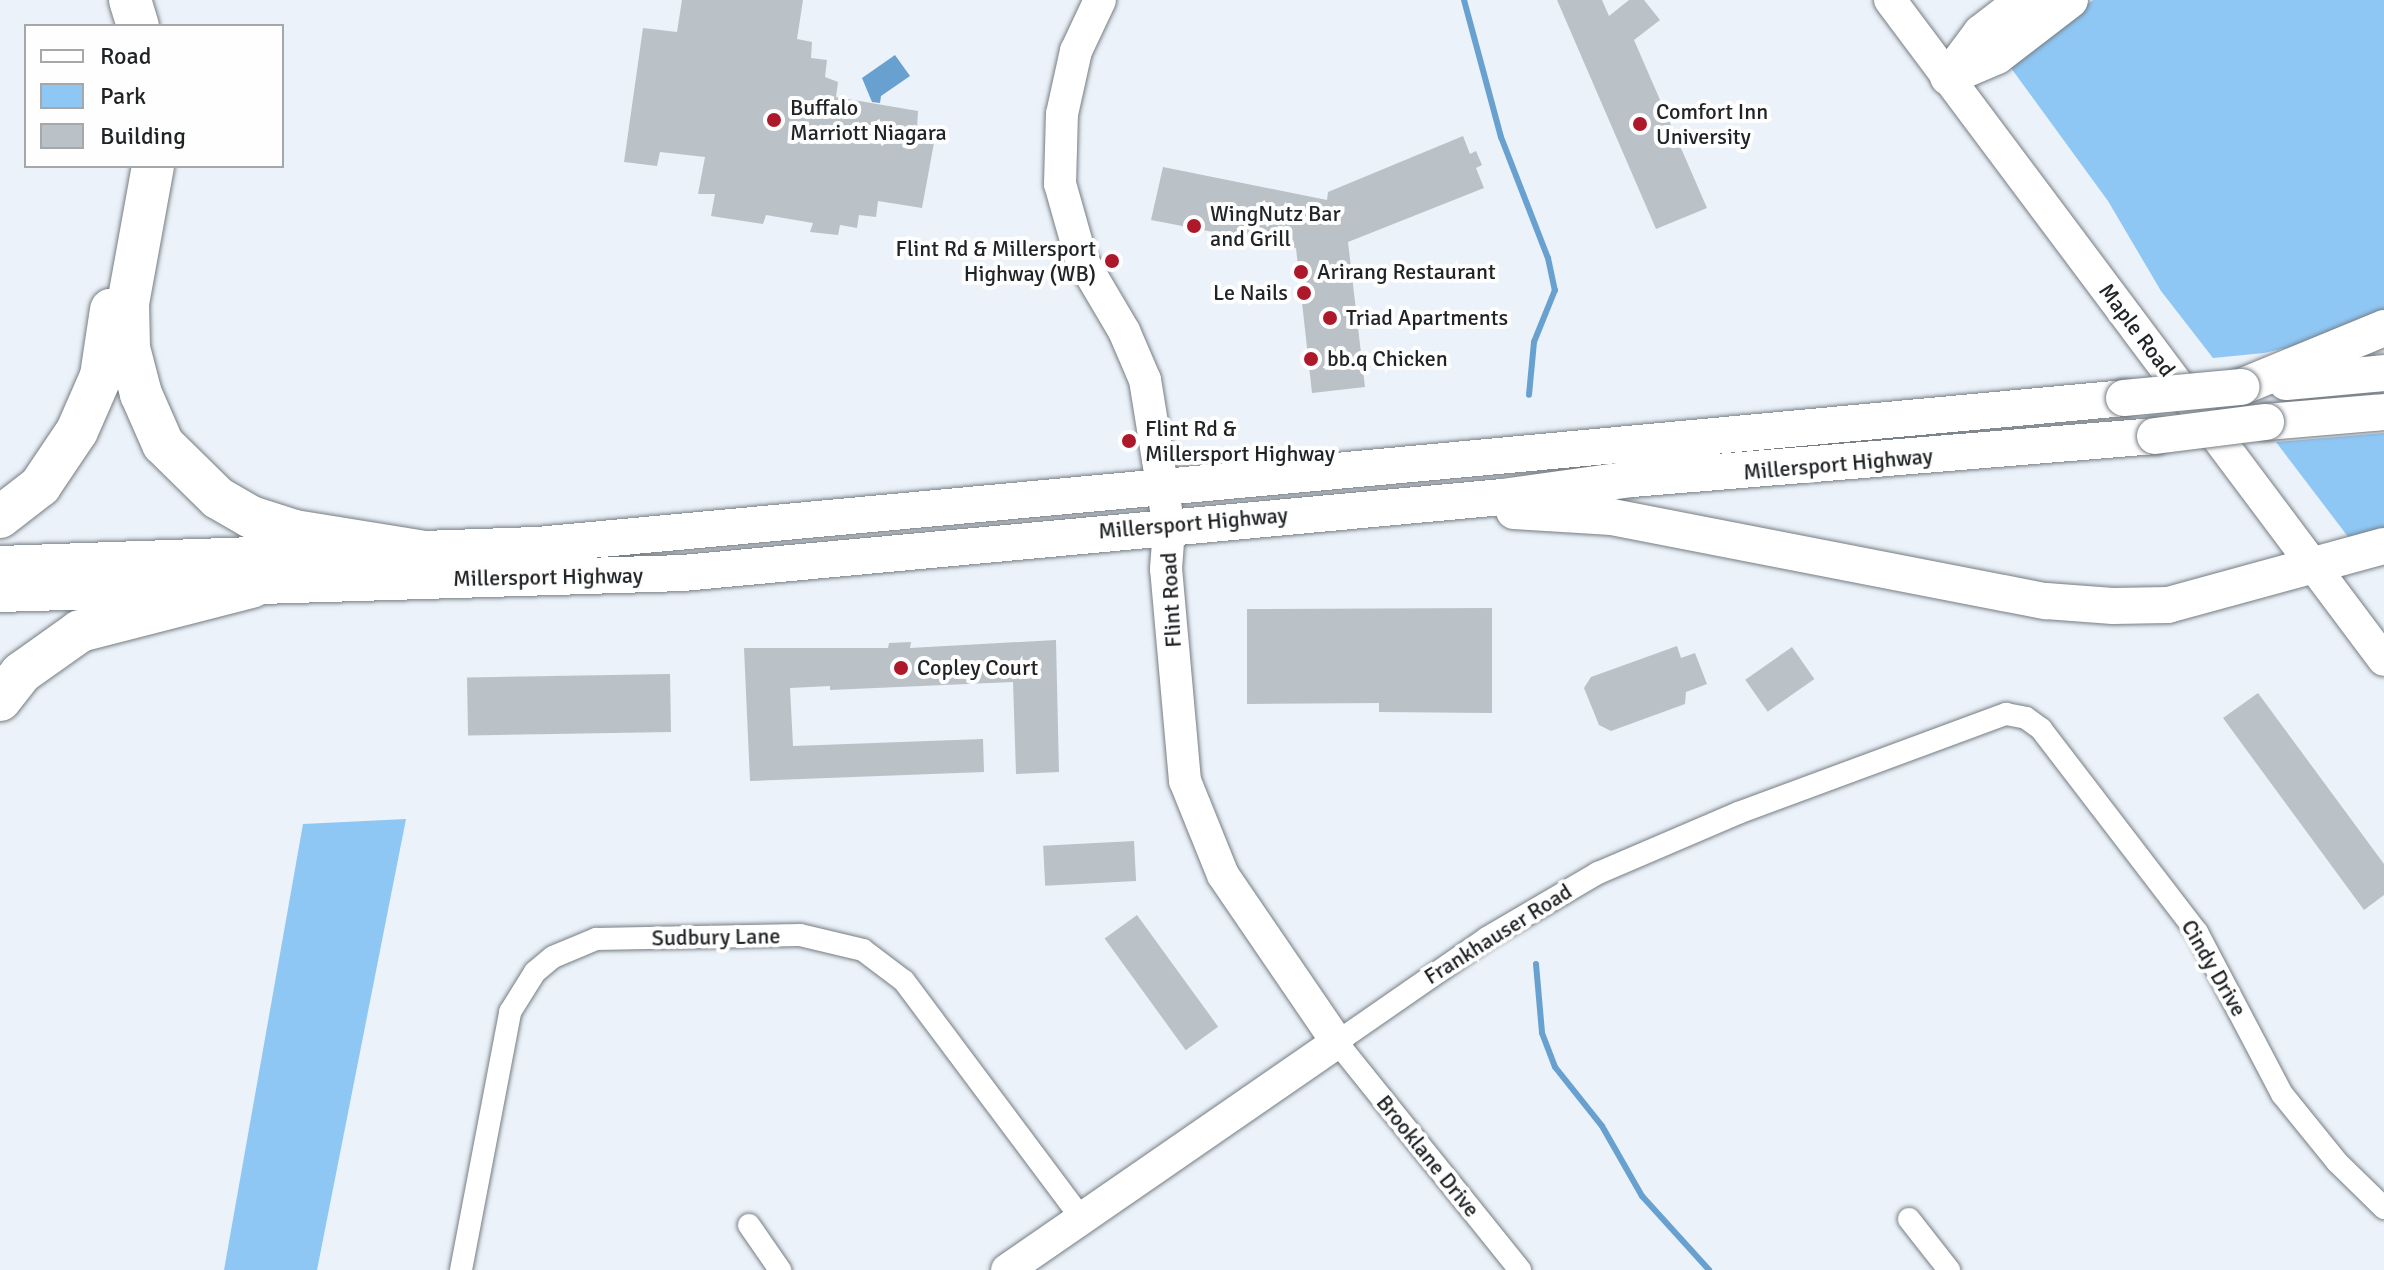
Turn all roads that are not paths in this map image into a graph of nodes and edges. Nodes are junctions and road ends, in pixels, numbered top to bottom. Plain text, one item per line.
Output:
1 (130, 0) edge
2 (152, 0) edge
3 (1100, 0) edge
4 (1890, 0) edge
5 (2024, 0) edge
6 (2070, 0) edge
7 (137, 24) edge
8 (158, 24) edge
9 (1948, 77) junction
10 (132, 168) edge
11 (153, 168) edge
12 (2384, 328) edge
13 (2384, 373) edge
14 (2241, 387) junction
15 (2384, 412) edge
16 (1164, 488) junction
17 (1435, 502) junction
18 (0, 517) edge
19 (1169, 528) junction
20 (2384, 546) edge
21 (419, 551) junction
22 (0, 564) edge
23 (2313, 566) junction
24 (251, 587) junction
25 (0, 594) edge
26 (2384, 660) edge
27 (0, 700) edge
28 (2041, 729) joint
29 (1337, 1042) junction
30 (2384, 1208) edge
31 (1909, 1219) dead end
32 (1083, 1220) junction
33 (749, 1225) dead end
34 (461, 1270) edge
35 (780, 1270) edge
36 (1007, 1270) edge
37 (1520, 1270) edge
38 (1949, 1270) edge

1 - 7 highway
2 - 8 highway
3 - 16 street, Flint Road
4 - 9 street, Maple Road
5 - 9 main road
6 - 9 main road
9 - 23 street, Maple Road
10 - 18 highway
11 - 21 highway
12 - 14 main road
13 - 14 main road, Millersport Highway
14 - 16 main road, Millersport Highway, bridge
15 - 17 main road, Millersport Highway, bridge
16 - 19 street, Flint Road
16 - 21 main road, Millersport Highway
17 - 19 main road, Millersport Highway
17 - 23 main road
19 - 24 main road, Millersport Highway
19 - 29 street, Flint Road
20 - 23 main road
21 - 22 main road, Millersport Highway
23 - 26 street, Maple Road
24 - 25 main road, Millersport Highway
24 - 27 highway
28 - 29 street, Frankhauser Road
28 - 30 street, Cindy Drive
29 - 32 street, Frankhauser Road
29 - 37 street, Brooklane Drive
31 - 38 street
32 - 34 street, Sudbury Lane
32 - 36 street, Frankhauser Road
33 - 35 street

